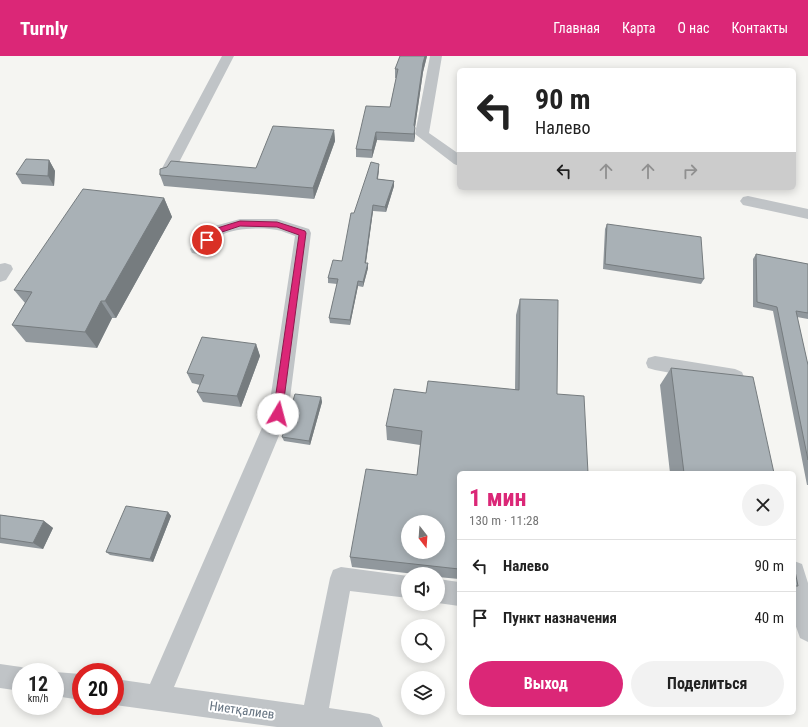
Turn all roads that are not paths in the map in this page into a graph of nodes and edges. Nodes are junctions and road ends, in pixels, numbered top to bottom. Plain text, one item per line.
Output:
1 (228, 56) edge
2 (436, 56) edge
3 (457, 160) edge
4 (166, 174) edge
5 (748, 201) dead end
6 (808, 214) edge
7 (198, 249) dead end
8 (655, 363) dead end
9 (749, 387) edge
10 (796, 584) edge
11 (401, 586) edge
12 (445, 592) edge
13 (457, 594) edge
14 (802, 620) edge
15 (0, 676) edge
16 (12, 678) edge
17 (124, 693) edge
18 (157, 698) junction
19 (303, 721) edge
20 (370, 727) edge

1 - 4 street
2 - 3 street
5 - 6 street
7 - 18 street
8 - 9 street
10 - 14 street
11 - 19 street
12 - 13 street
15 - 16 street
17 - 18 street, Ниетқалиев
18 - 19 street, Ниетқалиев
19 - 20 street, Ниетқалиев

